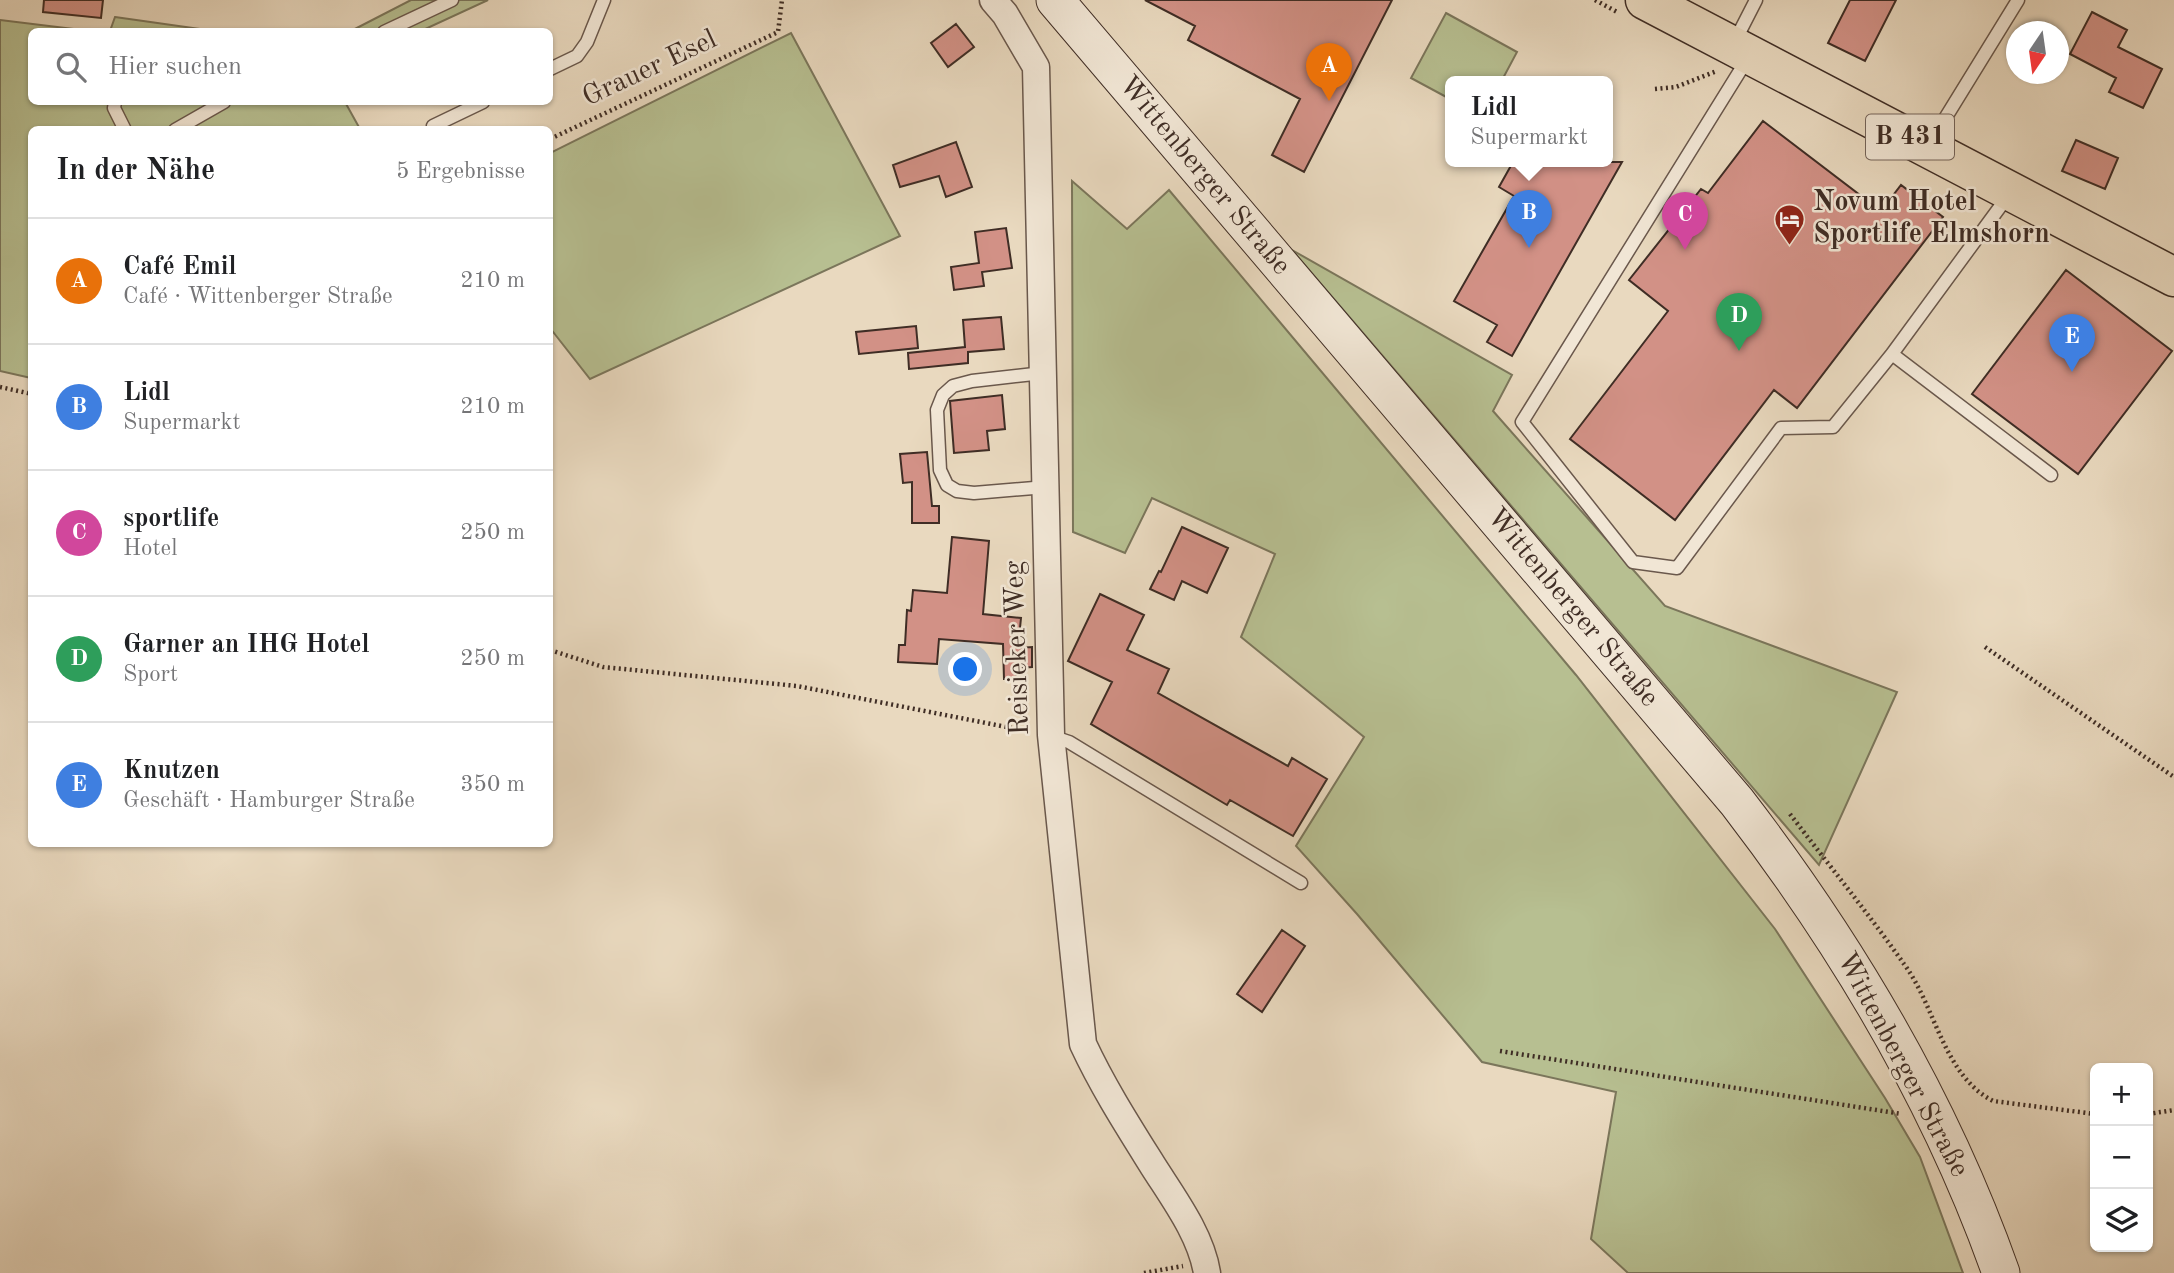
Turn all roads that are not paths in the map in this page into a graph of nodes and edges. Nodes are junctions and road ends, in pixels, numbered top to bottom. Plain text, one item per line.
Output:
1 (452, 0) edge
2 (604, 0) edge
3 (993, 0) edge
4 (1055, 0) edge
5 (1645, 0) edge
6 (1756, 0) edge
7 (2018, 0) edge
8 (392, 28) edge
9 (1736, 56) junction
10 (553, 68) edge
11 (114, 105) edge
12 (219, 105) edge
13 (477, 105) edge
14 (123, 126) edge
15 (182, 126) edge
16 (433, 126) dead end
17 (1928, 146) junction
18 (2011, 191) junction
19 (2174, 277) edge
20 (1892, 354) junction
21 (1043, 373) junction
22 (2051, 475) dead end
23 (1046, 488) junction
24 (1051, 736) junction
25 (1301, 883) dead end
26 (1206, 1267) edge
27 (2001, 1273) edge

1 - 8 lane
2 - 10 lane
3 - 21 street, Reisieker Weg
4 - 27 main road, Wittenberger Straße
5 - 9 main road, B 431
6 - 9 lane
7 - 17 lane
9 - 17 main road, B 431
9 - 20 lane
11 - 14 lane
12 - 15 lane
13 - 16 lane
17 - 18 main road, B 431
18 - 19 main road, B 431
18 - 20 lane
20 - 22 lane
21 - 23 street, Reisieker Weg
21 - 23 lane
23 - 24 street, Reisieker Weg
24 - 25 lane
24 - 26 street, Reisieker Weg

